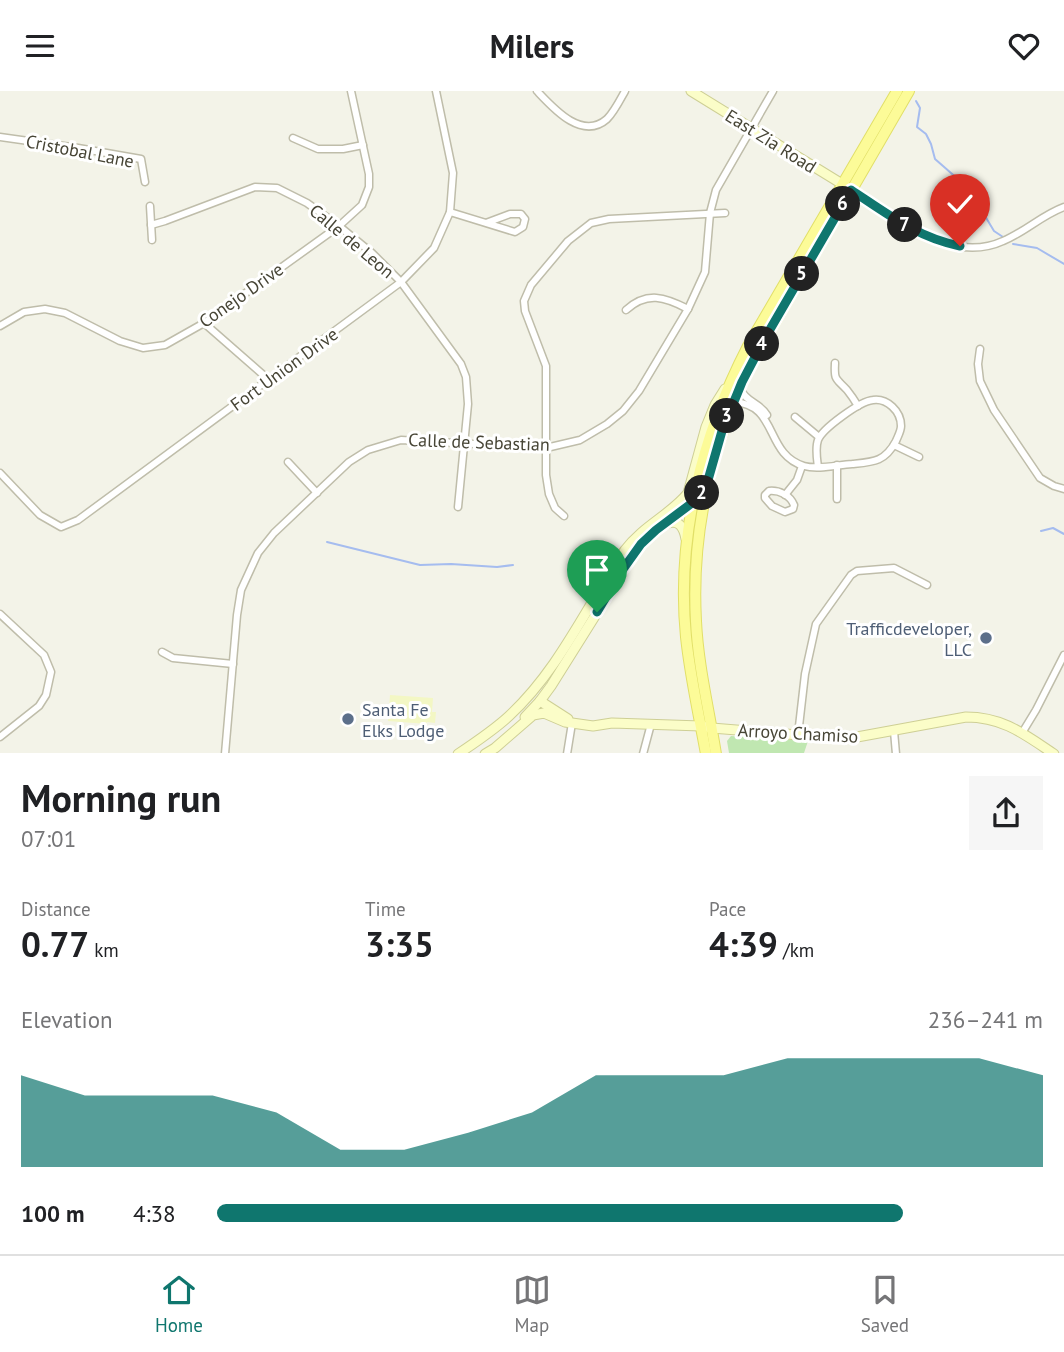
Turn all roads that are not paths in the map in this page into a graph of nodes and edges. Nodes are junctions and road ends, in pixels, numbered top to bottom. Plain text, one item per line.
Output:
1 (351, 91) edge
2 (436, 91) edge
3 (537, 91) edge
4 (625, 91) edge
5 (691, 91) edge
6 (773, 91) edge
7 (897, 91) edge
8 (909, 91) edge
9 (751, 129) junction
10 (0, 137) edge
11 (293, 138) dead end
12 (363, 145) junction
13 (145, 182) dead end
14 (847, 187) junction
15 (150, 206) dead end
16 (1064, 207) edge
17 (450, 212) junction
18 (710, 213) junction
19 (725, 213) dead end
20 (486, 223) junction
21 (826, 223) junction
22 (151, 225) junction
23 (339, 226) junction
24 (152, 240) dead end
25 (401, 282) junction
26 (688, 309) junction
27 (626, 310) dead end
28 (204, 323) junction
29 (0, 326) edge
30 (748, 346) junction
31 (981, 349) dead end
32 (835, 363) dead end
33 (735, 372) junction
34 (269, 380) junction
35 (740, 387) junction
36 (733, 402) junction
37 (858, 406) junction
38 (795, 418) dead end
39 (770, 427) junction
40 (819, 437) junction
41 (464, 443) junction
42 (894, 445) junction
43 (546, 447) junction
44 (919, 457) dead end
45 (288, 462) dead end
46 (802, 465) junction
47 (837, 465) junction
48 (818, 467) junction
49 (0, 473) edge
50 (706, 487) junction
51 (1064, 489) edge
52 (317, 493) junction
53 (785, 495) dead end
54 (837, 499) dead end
55 (692, 503) junction
56 (458, 507) dead end
57 (564, 516) dead end
58 (656, 530) junction
59 (687, 544) junction
60 (927, 585) dead end
61 (0, 614) edge
62 (162, 652) dead end
63 (1064, 655) edge
64 (233, 664) junction
65 (540, 701) junction
66 (572, 723) junction
67 (651, 725) junction
68 (701, 726) junction
69 (712, 728) junction
70 (894, 731) junction
71 (1022, 733) junction
72 (798, 735) junction
73 (0, 737) edge
74 (225, 753) edge
75 (459, 753) edge
76 (468, 753) edge
77 (484, 753) edge
78 (485, 753) edge
79 (567, 753) edge
80 (643, 753) edge
81 (706, 753) edge
82 (716, 753) edge
83 (897, 753) edge
84 (1052, 753) edge

1 - 12 street, Conejo Drive
2 - 17 street, Fort Union Drive
3 - 4 street
5 - 9 street, East Zia Road
6 - 9 street, Calle de Sebastian
7 - 14 main road
8 - 14 main road
9 - 14 street, East Zia Road
9 - 18 street, Calle de Sebastian
10 - 13 street, Cristobal Lane
11 - 12 street
12 - 23 street, Conejo Drive
14 - 16 street
14 - 21 main road
15 - 22 street
17 - 20 street
17 - 25 street, Fort Union Drive
18 - 19 street
18 - 26 street, Calle de Sebastian
18 - 43 street
20 - 20 street
21 - 30 main road
21 - 35 main road
22 - 23 street, Calle de Leon
22 - 24 street
23 - 25 street, Calle de Leon
23 - 28 street, Conejo Drive
25 - 34 street, Fort Union Drive
25 - 41 street, Calle de Leon
26 - 27 street
26 - 43 street, Calle de Sebastian
28 - 29 street, Conejo Drive
28 - 34 street
30 - 33 main road
30 - 36 main road
31 - 51 street
32 - 37 street
33 - 55 main road
33 - 75 street
34 - 49 street, Fort Union Drive
35 - 36 main road
35 - 39 street
36 - 39 street
36 - 50 main road
37 - 40 street
37 - 42 street
38 - 40 street
39 - 46 street
40 - 48 street
41 - 43 street, Calle de Sebastian
41 - 52 street, Calle de Sebastian
41 - 56 street, Calle de Leon
42 - 44 street
42 - 47 street
43 - 57 street
45 - 52 street
46 - 48 street
46 - 53 street
47 - 48 street
47 - 54 street
50 - 55 street
50 - 69 main road
52 - 64 street, Calle de Sebastian
55 - 58 street
55 - 59 main road
58 - 59 street
58 - 65 street
59 - 68 main road
60 - 72 street
61 - 73 street
62 - 64 street
63 - 71 street
64 - 74 street, Calle de Sebastian
65 - 66 street
65 - 76 street
65 - 77 street
66 - 67 street, Arroyo Chamiso
66 - 78 street, Arroyo Chamiso
66 - 79 street
67 - 68 street, Arroyo Chamiso
67 - 80 street
68 - 69 street, Arroyo Chamiso
68 - 81 main road
69 - 72 street, Arroyo Chamiso
69 - 82 main road
70 - 71 street, Arroyo Chamiso
70 - 72 street, Arroyo Chamiso
70 - 83 street
71 - 84 street, Arroyo Chamiso

